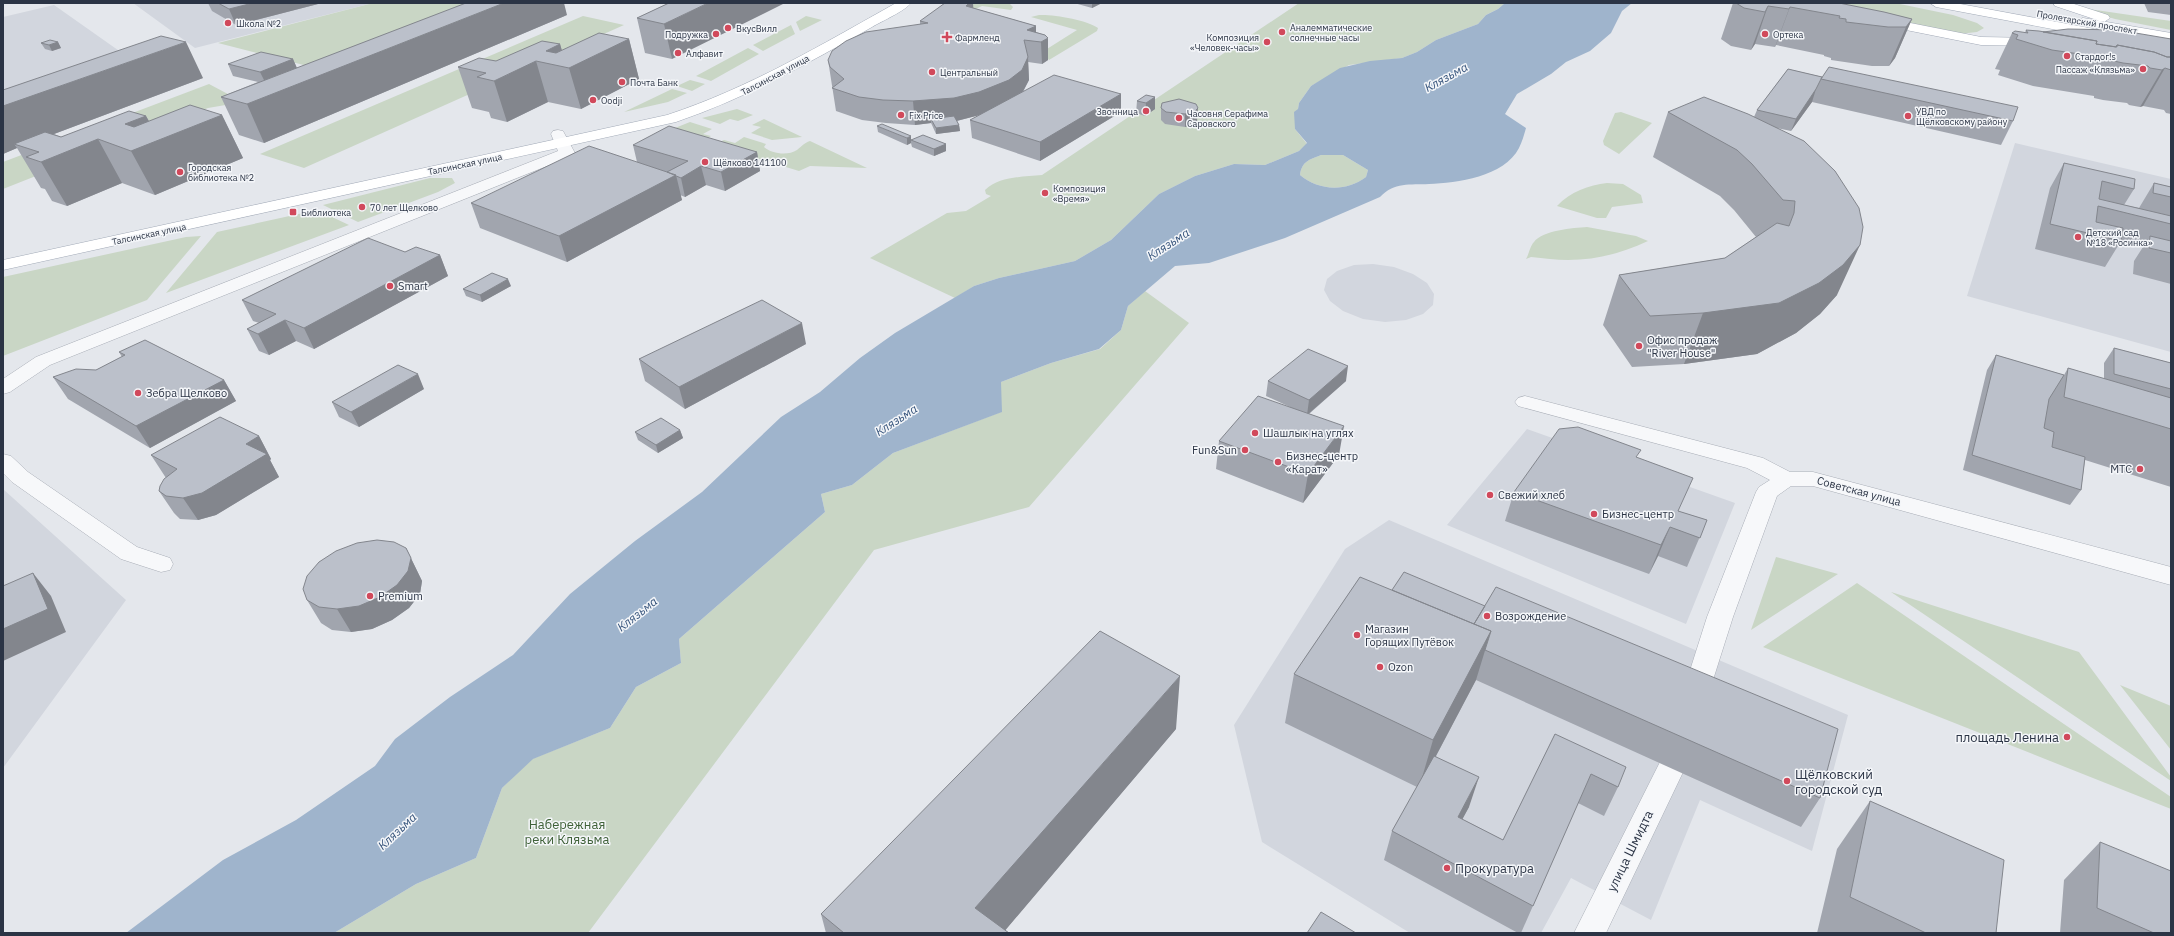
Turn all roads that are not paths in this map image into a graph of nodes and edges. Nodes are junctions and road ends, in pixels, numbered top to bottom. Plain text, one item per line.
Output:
1 (885, 3) edge
2 (905, 3) edge
3 (1979, 3) edge
4 (2059, 3) edge
5 (1930, 4) edge
6 (1866, 18) edge
7 (2171, 36) edge
8 (1952, 37) junction
9 (2050, 41) edge
10 (2072, 41) edge
11 (2108, 43) edge
12 (2171, 48) edge
13 (560, 138) junction
14 (3, 254) edge
15 (3, 265) edge
16 (3, 388) edge
17 (1525, 402) dead end
18 (3, 461) edge
19 (1786, 479) junction
20 (161, 564) dead end
21 (2171, 576) edge
22 (1696, 706) edge
23 (1671, 768) dead end
24 (1590, 933) edge

1 - 13 main road, Талсинская улица
2 - 13 main road, Талсинская улица
3 - 7 main road, Пролетарский проспект
4 - 7 main road
5 - 8 main road
5 - 12 main road, Пролетарский проспект
6 - 8 main road
8 - 9 main road
10 - 11 main road
13 - 14 main road, Талсинская улица
13 - 15 main road, Талсинская улица
13 - 16 street
17 - 19 street, Советская улица
18 - 20 street
19 - 21 street, Советская улица
19 - 22 street
23 - 24 street, улица Шмидта

